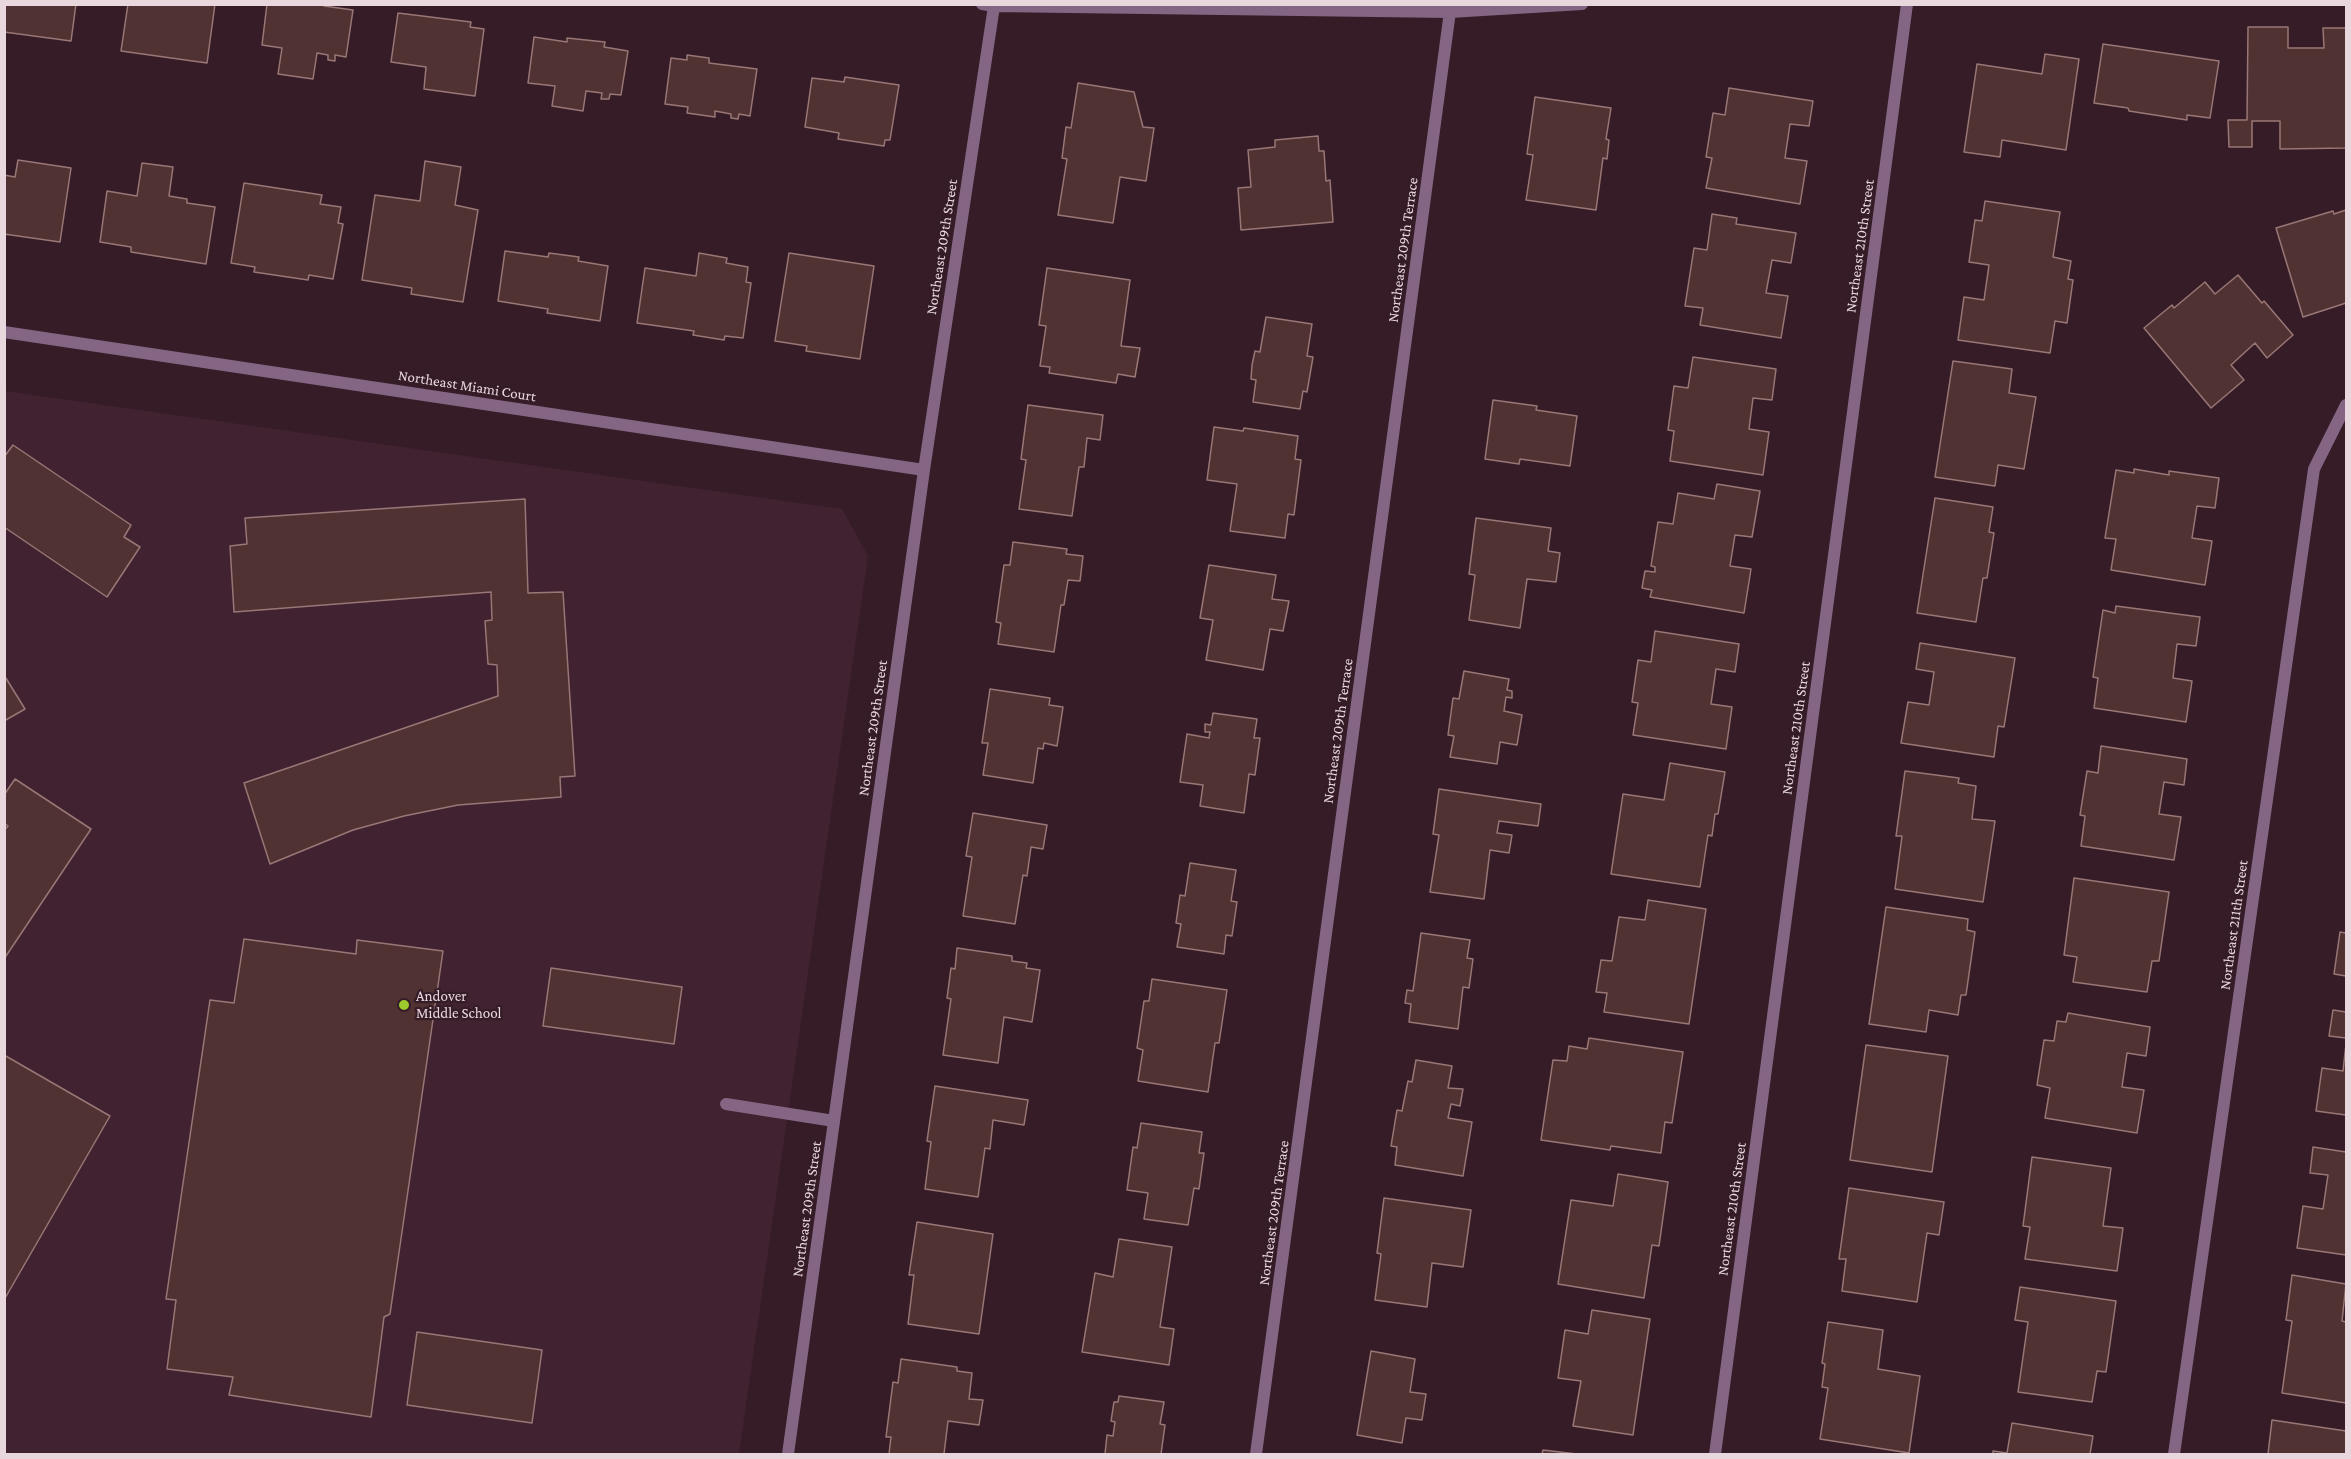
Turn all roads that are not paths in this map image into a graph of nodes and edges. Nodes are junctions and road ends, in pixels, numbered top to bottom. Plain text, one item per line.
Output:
1 (1582, 4) edge
2 (1907, 4) edge
3 (988, 5) edge
4 (1450, 8) edge
5 (4, 332) edge
6 (2345, 405) edge
7 (924, 470) junction
8 (726, 1104) dead end
9 (834, 1121) junction
10 (788, 1455) edge
11 (1256, 1455) edge
12 (1715, 1455) edge
13 (2174, 1455) edge

1 - 4 street
2 - 12 street, Northeast 210th Street
3 - 4 street
3 - 7 street, Northeast 209th Street
4 - 11 street, Northeast 209th Terrace
5 - 7 street, Northeast Miami Court
6 - 13 street, Northeast 211th Street
7 - 9 street, Northeast 209th Street
8 - 9 street
9 - 10 street, Northeast 209th Street

